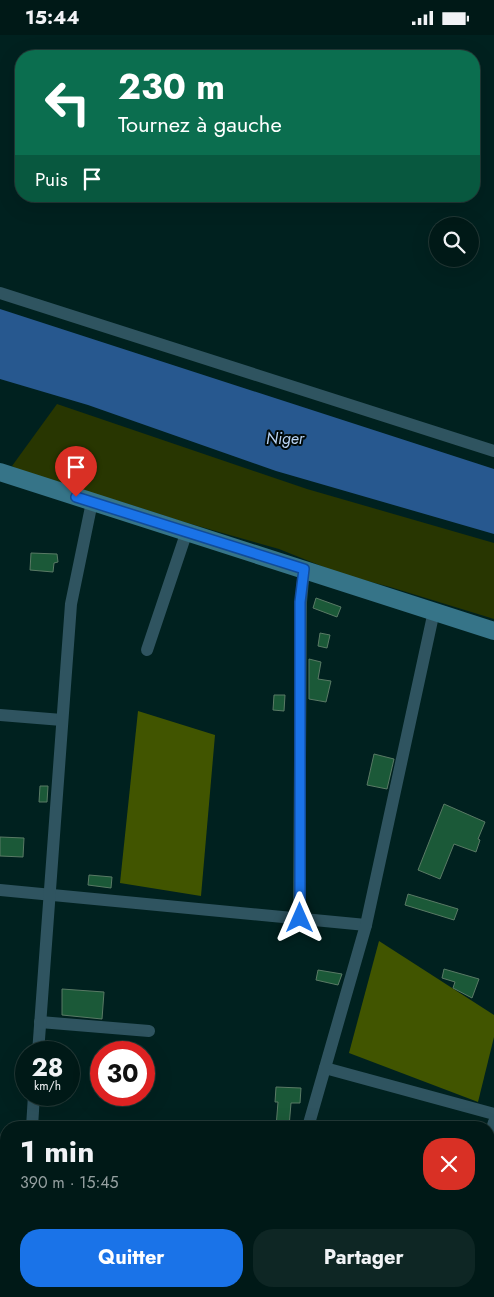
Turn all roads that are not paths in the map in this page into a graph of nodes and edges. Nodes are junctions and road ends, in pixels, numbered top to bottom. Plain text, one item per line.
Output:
1 (0, 293) edge
2 (494, 451) edge
3 (0, 473) edge
4 (92, 502) junction
5 (186, 531) junction
6 (304, 569) junction
7 (434, 611) junction
8 (494, 631) edge
9 (147, 650) dead end
10 (0, 715) edge
11 (62, 720) junction
12 (0, 891) edge
13 (49, 895) junction
14 (300, 918) junction
15 (366, 925) junction
16 (40, 1023) junction
17 (149, 1031) dead end
18 (39, 1041) edge
19 (325, 1067) junction
20 (33, 1106) edge
21 (494, 1114) edge
22 (32, 1121) edge
23 (310, 1121) edge

1 - 2 street
3 - 4 main road
4 - 5 main road
4 - 11 street
5 - 6 main road
5 - 9 street
6 - 7 main road
6 - 14 street
7 - 8 main road
7 - 15 street
10 - 11 street
11 - 13 street
12 - 13 street
13 - 14 street
13 - 16 street
14 - 15 street
15 - 19 street
16 - 17 street
16 - 18 street
19 - 21 street
19 - 23 street
20 - 22 street

